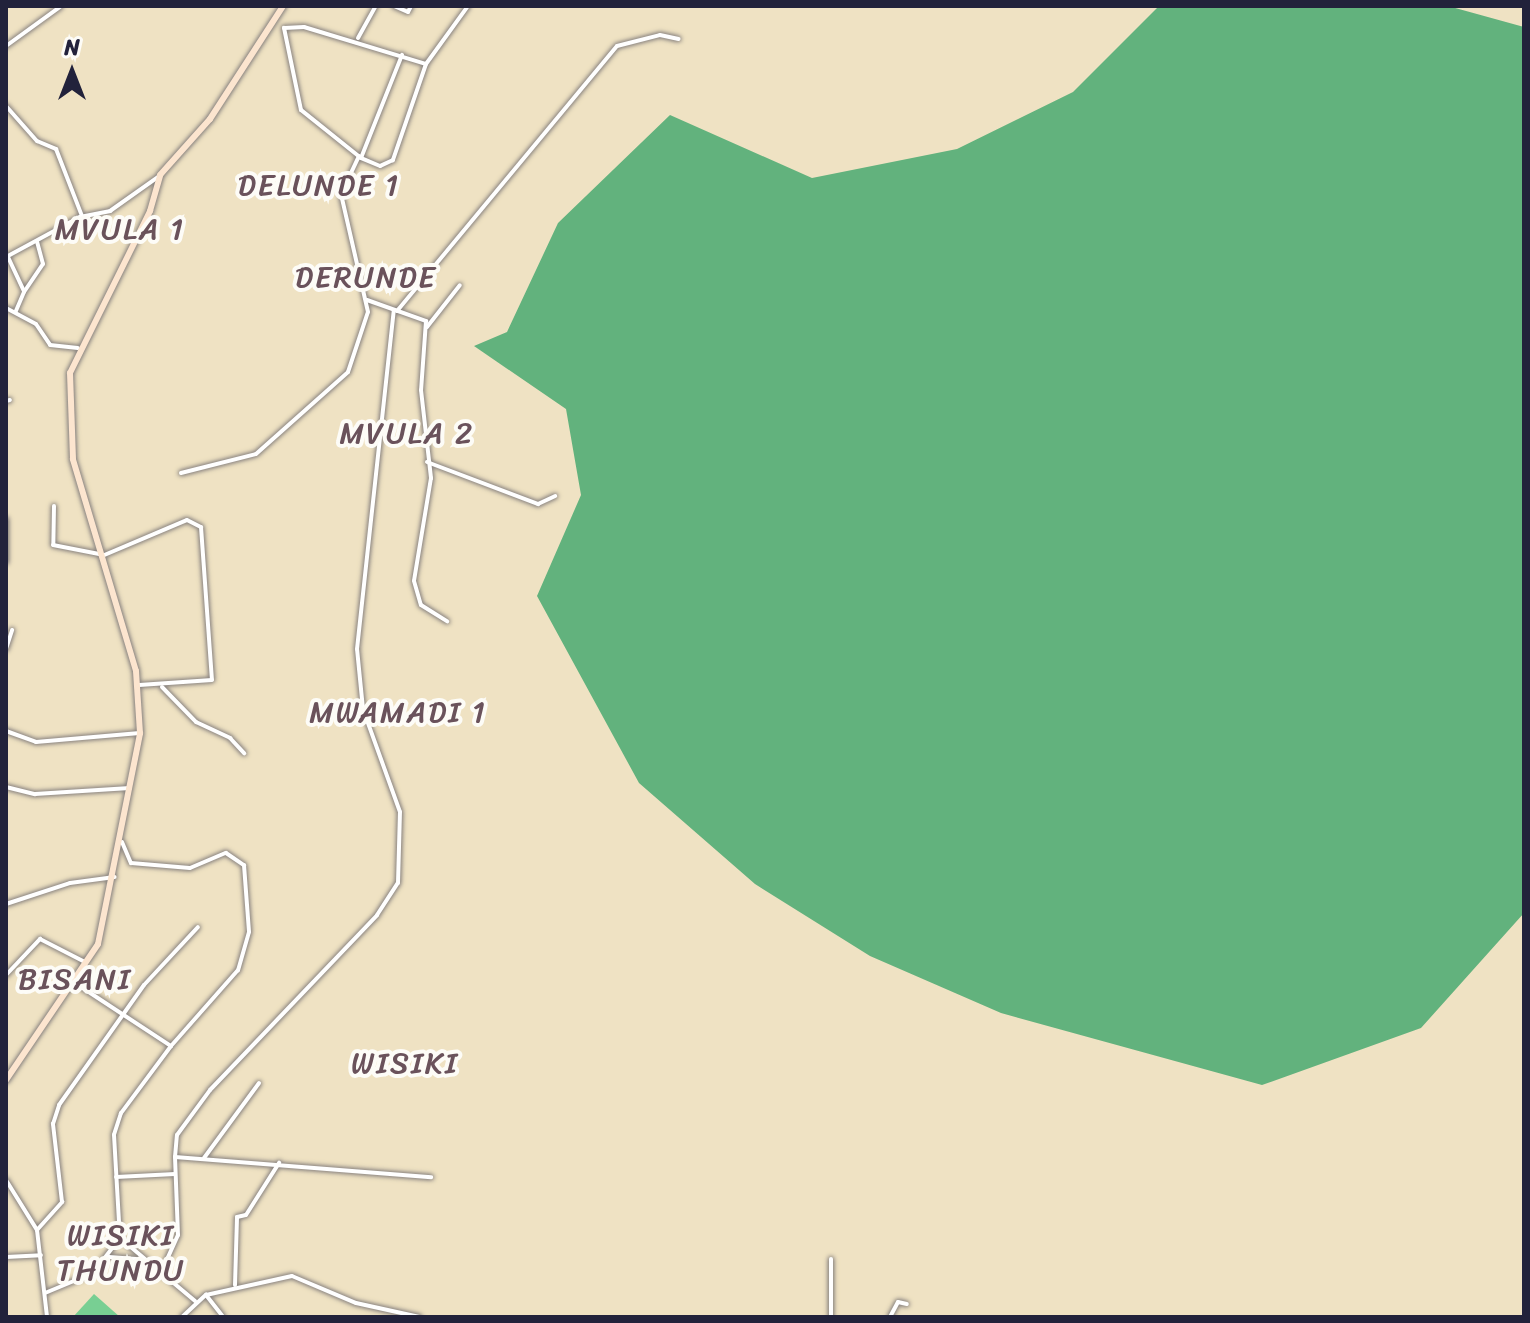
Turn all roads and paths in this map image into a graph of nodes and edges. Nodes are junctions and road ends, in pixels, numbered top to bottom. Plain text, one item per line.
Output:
1 (61, 6) edge
2 (283, 6) edge
3 (376, 6) edge
4 (394, 6) edge
5 (411, 6) edge
6 (468, 6) edge
7 (273, 21) junction
8 (284, 28) junction
9 (358, 38) junction
10 (679, 39) dead end
11 (6, 46) edge
12 (402, 55) junction
13 (426, 64) junction
14 (6, 106) edge
15 (360, 157) junction
16 (160, 175) junction
17 (82, 216) junction
18 (37, 241) junction
19 (7, 256) edge
20 (460, 285) dead end
21 (24, 292) junction
22 (367, 300) junction
23 (6, 308) edge
24 (16, 311) junction
25 (396, 311) junction
26 (427, 327) junction
27 (78, 348) junction
28 (427, 462) junction
29 (181, 473) dead end
30 (555, 496) dead end
31 (54, 506) dead end
32 (6, 519) edge
33 (99, 556) junction
34 (6, 562) edge
35 (447, 621) dead end
36 (12, 630) dead end
37 (6, 649) edge
38 (139, 685) junction
39 (160, 685) junction
40 (6, 731) edge
41 (140, 733) junction
42 (244, 753) dead end
43 (6, 787) edge
44 (132, 788) junction
45 (122, 842) junction
46 (115, 877) junction
47 (6, 904) edge
48 (198, 927) dead end
49 (87, 963) junction
50 (6, 975) edge
51 (75, 983) junction
52 (124, 1014) junction
53 (171, 1046) junction
54 (6, 1080) edge
55 (259, 1083) dead end
56 (175, 1157) junction
57 (204, 1158) junction
58 (279, 1163) junction
59 (175, 1174) junction
60 (116, 1177) junction
61 (431, 1177) dead end
62 (6, 1180) edge
63 (14, 1190) junction
64 (6, 1196) edge
65 (37, 1230) junction
66 (120, 1238) junction
67 (41, 1255) junction
68 (6, 1257) edge
69 (107, 1258) junction
70 (831, 1259) dead end
71 (137, 1260) junction
72 (160, 1275) junction
73 (235, 1285) junction
74 (45, 1293) junction
75 (206, 1295) junction
76 (195, 1301) junction
77 (907, 1304) dead end
78 (47, 1317) edge
79 (182, 1317) edge
80 (223, 1317) edge
81 (419, 1317) edge
82 (831, 1317) edge
83 (890, 1317) edge

1 - 11 street
2 - 7 street
3 - 9 street
4 - 5 street
6 - 13 street
7 - 8 street
7 - 16 street
8 - 9 street
8 - 15 street
9 - 12 street
10 - 25 street
12 - 13 street
12 - 15 street
13 - 15 street
14 - 17 street
15 - 22 street
16 - 17 street
16 - 27 street
17 - 18 street
18 - 19 street
18 - 21 street
19 - 21 street
20 - 26 street
21 - 24 street
22 - 25 street
22 - 29 street
23 - 24 street
24 - 27 street
25 - 26 street
25 - 56 street
26 - 28 street
27 - 33 street
28 - 30 street
28 - 35 street
31 - 33 street
32 - 34 street
33 - 38 street
33 - 39 street
36 - 37 street
38 - 39 street
38 - 41 street
39 - 42 street
40 - 41 street
41 - 44 street
43 - 44 street
44 - 45 street
45 - 46 street
45 - 53 street
46 - 47 street
46 - 49 street
48 - 52 street
49 - 50 street
49 - 51 street
51 - 52 street
51 - 54 street
52 - 53 street
52 - 65 street
53 - 60 street
55 - 57 street
56 - 57 street
56 - 59 street
57 - 58 street
58 - 61 street
58 - 73 street
59 - 60 street
59 - 72 street
60 - 66 street
62 - 63 street
63 - 64 street
63 - 65 street
65 - 67 street
66 - 69 street
66 - 71 street
67 - 68 street
67 - 74 street
69 - 71 street
69 - 74 street
70 - 82 street
71 - 72 street
72 - 76 street
73 - 75 street
73 - 81 street
74 - 78 street
75 - 76 street
75 - 80 street
76 - 79 street
77 - 83 street

